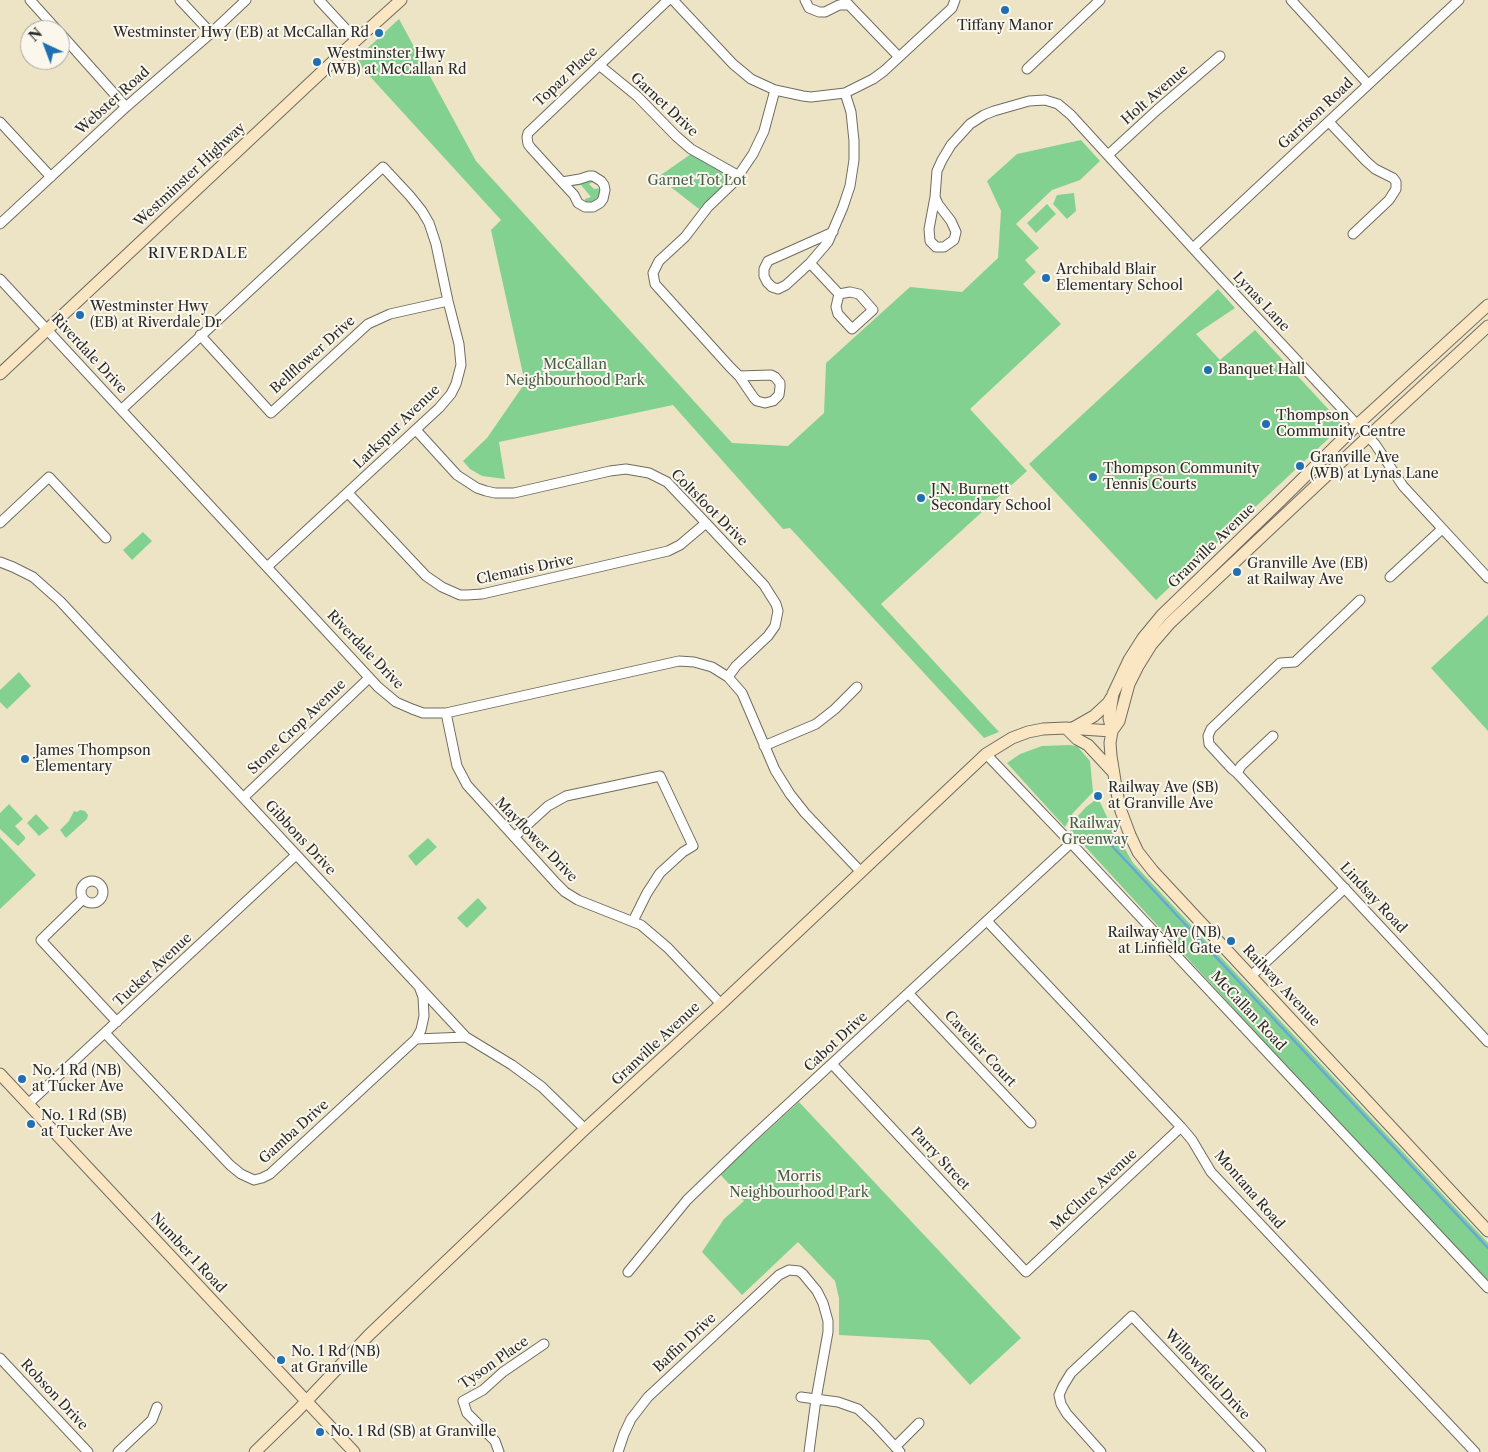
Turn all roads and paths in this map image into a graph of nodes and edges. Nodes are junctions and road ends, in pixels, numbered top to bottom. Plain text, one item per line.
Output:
1 (30, 0) edge
2 (180, 0) edge
3 (246, 0) edge
4 (318, 0) edge
5 (401, 0) edge
6 (668, 0) edge
7 (673, 0) edge
8 (805, 0) edge
9 (955, 0) edge
10 (1100, 0) edge
11 (1292, 0) edge
12 (1459, 0) edge
13 (847, 2) edge
14 (48, 20) edge
15 (211, 33) junction
16 (356, 40) junction
17 (70, 45) edge
18 (1220, 56) dead end
19 (899, 57) junction
20 (599, 65) junction
21 (1027, 69) dead end
22 (1368, 84) junction
23 (775, 90) junction
24 (845, 93) junction
25 (126, 107) junction
26 (0, 122) edge
27 (1328, 122) junction
28 (1108, 155) junction
29 (739, 176) junction
30 (51, 177) junction
31 (562, 182) junction
32 (935, 197) junction
33 (0, 224) edge
34 (833, 232) junction
35 (1353, 234) dead end
36 (1193, 248) junction
37 (810, 263) junction
38 (0, 279) edge
39 (839, 294) junction
40 (448, 301) junction
41 (1488, 305) edge
42 (1488, 326) edge
43 (47, 330) junction
44 (200, 335) junction
45 (0, 374) edge
46 (739, 376) junction
47 (122, 409) junction
48 (1357, 425) junction
49 (416, 430) junction
50 (1368, 437) junction
51 (348, 493) junction
52 (706, 522) junction
53 (0, 523) edge
54 (1442, 529) junction
55 (106, 538) dead end
56 (0, 562) edge
57 (267, 567) junction
58 (1390, 577) dead end
59 (1488, 578) edge
60 (1360, 600) dead end
61 (728, 677) junction
62 (369, 678) junction
63 (857, 687) dead end
64 (1114, 694) junction
65 (446, 713) junction
66 (1069, 728) junction
67 (1112, 731) junction
68 (1274, 736) dead end
69 (764, 746) junction
70 (986, 754) junction
71 (1113, 772) junction
72 (1238, 773) junction
73 (244, 797) junction
74 (514, 837) junction
75 (1071, 843) junction
76 (296, 854) junction
77 (861, 872) junction
78 (1345, 888) junction
79 (83, 899) dead end
80 (633, 921) junction
81 (987, 921) junction
82 (1251, 976) junction
83 (420, 986) junction
84 (909, 994) junction
85 (721, 1004) junction
86 (117, 1022) junction
87 (105, 1033) junction
88 (466, 1036) junction
89 (416, 1039) junction
90 (1488, 1042) edge
91 (832, 1064) junction
92 (0, 1074) edge
93 (28, 1104) junction
94 (1031, 1123) dead end
95 (1181, 1127) junction
96 (585, 1130) junction
97 (1488, 1231) edge
98 (628, 1272) dead end
99 (1026, 1272) joint
100 (1488, 1288) edge
101 (544, 1344) dead end
102 (0, 1358) edge
103 (801, 1397) dead end
104 (816, 1399) junction
105 (306, 1401) junction
106 (157, 1407) dead end
107 (919, 1423) dead end
108 (897, 1450) edge
109 (88, 1452) edge
110 (118, 1452) edge
111 (255, 1452) edge
112 (354, 1452) edge
113 (499, 1452) edge
114 (618, 1452) edge
115 (809, 1452) edge
116 (1101, 1452) edge
117 (1261, 1452) edge
118 (1475, 1452) edge

1 - 14 street
2 - 15 street
3 - 15 street, Webster Road
4 - 16 street
5 - 16 main road, Westminster Highway
6 - 20 street, Topaz Place
7 - 23 street
8 - 13 street
9 - 19 street
10 - 21 street
11 - 22 street
12 - 22 street, Garrison Road
13 - 19 street
15 - 25 street, Webster Road
16 - 43 main road, Westminster Highway
17 - 25 street
18 - 28 street, Holt Avenue
19 - 24 street
20 - 29 street, Garnet Drive
20 - 31 street, Topaz Place
22 - 27 street, Garrison Road
23 - 24 street
23 - 29 street
24 - 34 street
25 - 30 street, Webster Road
26 - 30 street
27 - 35 street
27 - 36 street, Garrison Road
28 - 32 street, Lynas Lane
28 - 36 street, Lynas Lane
29 - 46 street
30 - 33 street, Webster Road
31 - 31 street, Topaz Place
32 - 32 street
34 - 37 street
34 - 37 street
36 - 48 street, Lynas Lane
37 - 39 street
38 - 43 street, Riverdale Drive
39 - 39 street
40 - 44 street, Bellflower Drive
40 - 44 street, Larkspur Avenue
40 - 49 street, Larkspur Avenue
41 - 48 main road, Granville Avenue
42 - 50 main road, Granville Avenue
43 - 45 main road, Westminster Highway
43 - 47 street, Riverdale Drive
44 - 47 street
46 - 46 street
47 - 57 street, Riverdale Drive
48 - 50 street, Lynas Lane
48 - 64 main road, Granville Avenue
49 - 51 street, Larkspur Avenue
49 - 52 street, Coltsfoot Drive
50 - 54 street, Lynas Lane
50 - 67 main road, Granville Avenue
51 - 52 street, Clematis Drive
51 - 57 street, Larkspur Avenue
52 - 61 street, Coltsfoot Drive
53 - 55 street
54 - 58 street
54 - 59 street, Lynas Lane
56 - 73 street, Gibbons Drive
57 - 62 street, Riverdale Drive
60 - 72 street, Lindsay Road
61 - 65 street, Riverdale Drive
61 - 69 street, Riverdale Drive
62 - 65 street, Riverdale Drive
62 - 73 street, Stone Crop Avenue
63 - 69 street
64 - 66 main road
64 - 67 main road, Granville Avenue
65 - 74 street, Mayflower Drive
66 - 67 main road, Granville Avenue
66 - 70 main road, Granville Avenue
66 - 71 main road
67 - 71 main road, Railway Avenue
68 - 72 street
69 - 77 street, Riverdale Drive
70 - 75 street, McCallan Road
70 - 77 main road, Granville Avenue
71 - 82 main road, Railway Avenue
72 - 78 street, Lindsay Road
73 - 76 street, Gibbons Drive
74 - 80 street, Mayflower Drive
74 - 80 street
75 - 81 street, Cabot Drive
75 - 100 street, McCallan Road
76 - 83 street, Gibbons Drive
76 - 86 street, Tucker Avenue
77 - 85 main road, Granville Avenue
78 - 82 street
78 - 90 street, Lindsay Road
79 - 86 street
80 - 85 street, Mayflower Drive
81 - 84 street, Cabot Drive
81 - 95 street, Montana Road
82 - 97 main road, Railway Avenue
83 - 88 street, Gibbons Drive
83 - 89 street, Gamba Drive
84 - 91 street, Cabot Drive
84 - 94 street, Cavelier Court
85 - 96 main road, Granville Avenue
86 - 87 street, Tucker Avenue
87 - 89 street, Gamba Drive
87 - 93 street, Tucker Avenue
88 - 89 street
88 - 96 street, Gibbons Drive
91 - 98 street, Cabot Drive
91 - 99 street, Parry Street
92 - 93 main road, Number 1 Road
93 - 105 main road, Number 1 Road
95 - 99 street, McClure Avenue
95 - 118 street, Montana Road
96 - 105 main road, Granville Avenue
101 - 113 street, Tyson Place
102 - 109 street, Robson Drive
103 - 104 street
104 - 108 street
104 - 114 street, Baffin Drive
104 - 115 street
105 - 111 main road, Granville Avenue
105 - 112 main road, Number 1 Road
106 - 110 street
107 - 108 street
116 - 117 street, Willowfield Drive

